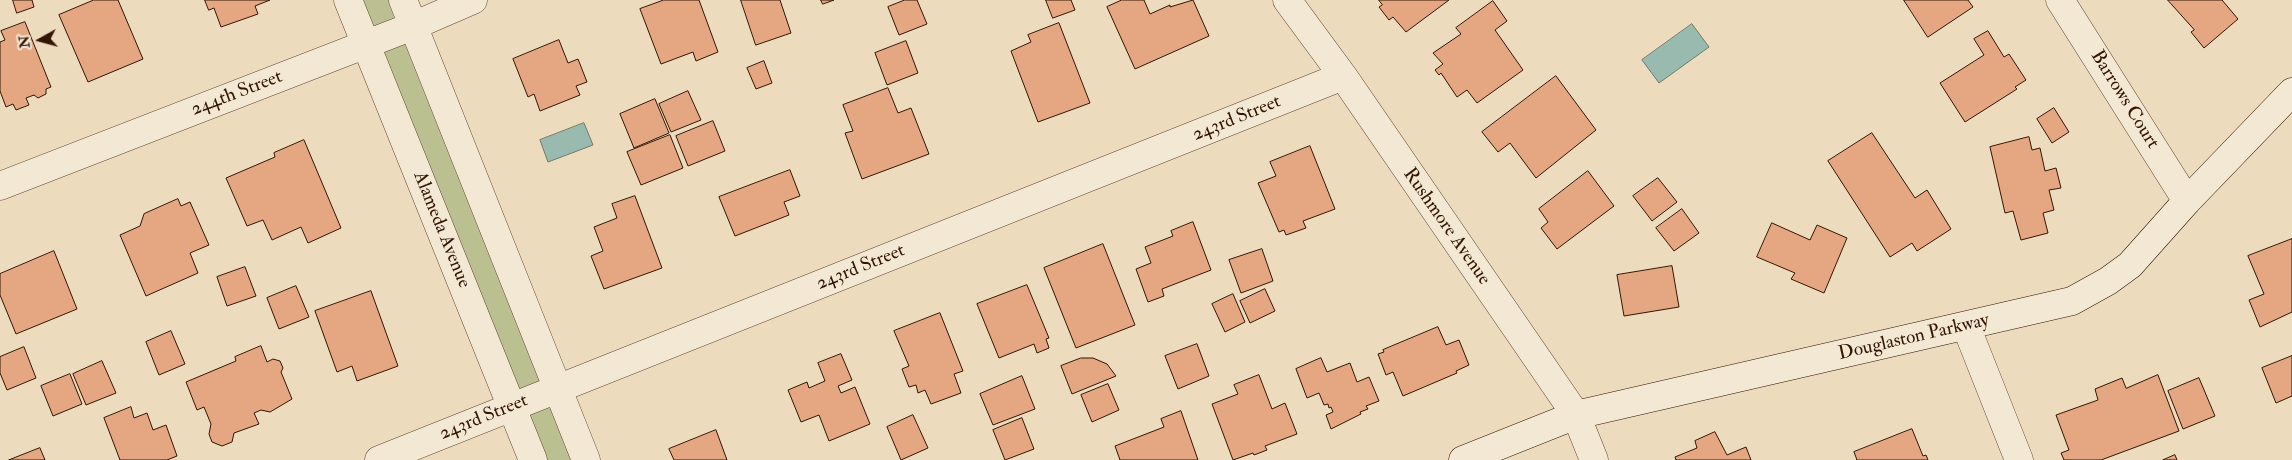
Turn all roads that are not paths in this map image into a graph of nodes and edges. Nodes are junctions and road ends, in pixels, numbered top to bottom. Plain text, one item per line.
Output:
1 (348, 0) edge
2 (403, 0) edge
3 (473, 0) edge
4 (1287, 0) edge
5 (2060, 0) edge
6 (413, 26) junction
7 (366, 43) junction
8 (1343, 76) junction
9 (2292, 92) edge
10 (0, 186) edge
11 (2187, 200) junction
12 (1966, 326) junction
13 (549, 392) junction
14 (512, 407) junction
15 (1576, 415) junction
16 (379, 460) edge
17 (533, 460) edge
18 (586, 460) edge
19 (1463, 460) edge
20 (1594, 460) edge
21 (2019, 460) edge

1 - 7 street, Alameda Avenue
2 - 6 street
3 - 6 street, 244th Street
4 - 8 street, Rushmore Avenue
5 - 11 street, Barrows Court
6 - 7 street, 244th Street
6 - 13 street
7 - 10 street, 244th Street
7 - 14 street, Alameda Avenue
8 - 13 street, 243rd Street
8 - 15 street, Rushmore Avenue
9 - 11 street, Douglaston Parkway
11 - 12 street, Douglaston Parkway
12 - 15 street, Douglaston Parkway
12 - 21 street
13 - 14 street, 243rd Street
13 - 18 street
14 - 16 street, 243rd Street
14 - 17 street, Alameda Avenue
15 - 19 street, Douglaston Parkway
15 - 20 street, Rushmore Avenue

